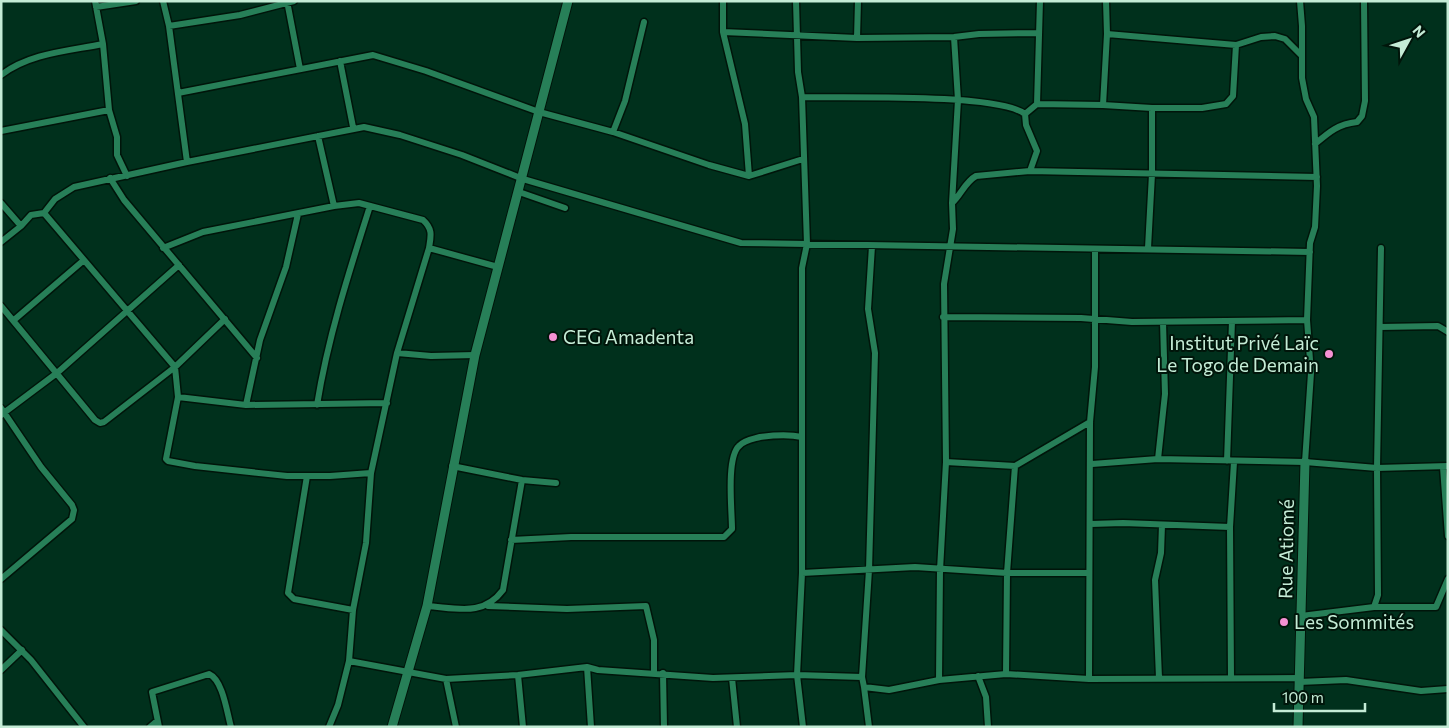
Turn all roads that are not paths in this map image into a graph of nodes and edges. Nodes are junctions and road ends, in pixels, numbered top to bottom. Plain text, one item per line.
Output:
1 (136, 1) edge
2 (163, 1) edge
3 (568, 1) edge
4 (723, 1) edge
5 (796, 1) edge
6 (858, 1) edge
7 (1040, 1) edge
8 (1106, 1) edge
9 (1300, 1) edge
10 (1364, 1) edge
11 (290, 2) edge
12 (95, 4) edge
13 (644, 22) dead end
14 (169, 26) junction
15 (723, 32) junction
16 (1038, 34) junction
17 (1107, 34) junction
18 (796, 37) junction
19 (954, 37) junction
20 (857, 38) junction
21 (103, 44) junction
22 (1236, 45) junction
23 (1301, 55) junction
24 (340, 61) junction
25 (300, 69) junction
26 (1, 75) edge
27 (178, 93) junction
28 (802, 97) junction
29 (958, 100) junction
30 (1037, 104) junction
31 (1103, 105) junction
32 (1152, 108) junction
33 (109, 110) junction
34 (539, 112) junction
35 (1025, 114) junction
36 (353, 127) junction
37 (1, 131) edge
38 (613, 132) junction
39 (318, 136) junction
40 (1315, 144) junction
41 (803, 159) junction
42 (187, 162) junction
43 (1030, 171) junction
44 (1152, 174) junction
45 (127, 176) junction
46 (750, 176) junction
47 (1317, 176) junction
48 (110, 178) junction
49 (523, 179) junction
50 (519, 192) junction
51 (1, 203) edge
52 (952, 203) junction
53 (334, 206) junction
54 (370, 206) junction
55 (565, 208) dead end
56 (44, 213) junction
57 (298, 214) junction
58 (21, 226) junction
59 (1, 242) edge
60 (807, 244) junction
61 (872, 246) junction
62 (950, 247) junction
63 (163, 248) junction
64 (429, 248) junction
65 (1148, 248) junction
66 (1381, 248) dead end
67 (1095, 249) junction
68 (1310, 252) junction
69 (84, 260) junction
70 (179, 265) junction
71 (498, 266) junction
72 (1, 306) edge
73 (127, 312) junction
74 (943, 317) junction
75 (225, 319) junction
76 (14, 320) junction
77 (1096, 320) junction
78 (1307, 320) junction
79 (1232, 321) junction
80 (1163, 322) junction
81 (1380, 328) junction
82 (1448, 332) edge
83 (397, 352) junction
84 (474, 355) junction
85 (256, 358) junction
86 (174, 367) junction
87 (57, 372) junction
88 (178, 397) junction
89 (387, 403) junction
90 (246, 405) junction
91 (317, 405) junction
92 (2, 412) edge
93 (1090, 422) junction
94 (802, 437) junction
95 (1158, 459) junction
96 (946, 462) junction
97 (1231, 462) junction
98 (1304, 462) junction
99 (1092, 464) junction
100 (452, 466) junction
101 (1014, 466) junction
102 (1445, 467) edge
103 (1377, 468) junction
104 (371, 473) junction
105 (306, 476) junction
106 (522, 480) junction
107 (556, 483) dead end
108 (1091, 524) junction
109 (1162, 525) junction
110 (1230, 527) junction
111 (1448, 536) edge
112 (511, 540) junction
113 (869, 570) junction
114 (940, 570) junction
115 (802, 573) junction
116 (1007, 573) junction
117 (1089, 573) junction
118 (1, 579) edge
119 (1448, 579) edge
120 (427, 606) junction
121 (488, 606) junction
122 (1374, 607) junction
123 (353, 610) junction
124 (1301, 616) junction
125 (1, 630) edge
126 (22, 650) junction
127 (349, 661) junction
128 (587, 667) junction
129 (1, 670) edge
130 (410, 672) junction
131 (654, 672) junction
132 (663, 673) junction
133 (1006, 674) junction
134 (518, 675) junction
135 (797, 675) junction
136 (978, 676) junction
137 (862, 677) junction
138 (732, 678) junction
139 (1159, 678) junction
140 (1231, 678) junction
141 (446, 679) junction
142 (1089, 679) junction
143 (938, 680) junction
144 (1299, 680) junction
145 (864, 687) junction
146 (1448, 689) edge
147 (158, 724) edge
148 (84, 727) edge
149 (150, 727) edge
150 (232, 727) edge
151 (329, 727) edge
152 (392, 727) edge
153 (456, 727) edge
154 (523, 727) edge
155 (591, 727) edge
156 (664, 727) edge
157 (736, 727) edge
158 (803, 727) edge
159 (869, 727) edge
160 (988, 727) edge
161 (1298, 727) edge

1 - 12 street
2 - 14 street
3 - 34 street
4 - 15 street
5 - 18 street
6 - 20 street
7 - 16 street
8 - 17 street
9 - 23 street
10 - 40 street
11 - 14 street
11 - 25 street
12 - 21 street
13 - 38 street
14 - 27 street
15 - 18 street
15 - 46 street
16 - 19 street
16 - 30 street
17 - 22 street
17 - 31 street
18 - 20 street
18 - 28 street
19 - 20 street
19 - 29 street
21 - 26 street
21 - 33 street
22 - 23 street
22 - 32 street
23 - 40 street
24 - 25 street
24 - 34 street
24 - 36 street
25 - 27 street
27 - 42 street
28 - 29 street
28 - 41 street
29 - 35 street
29 - 52 street
30 - 31 street
30 - 35 street
31 - 32 street
32 - 44 street
33 - 37 street
33 - 45 street
34 - 38 street
34 - 49 street
35 - 43 street
36 - 39 street
36 - 49 street
38 - 46 street
39 - 42 street
39 - 53 street
40 - 47 street
41 - 46 street
41 - 60 street
42 - 45 street
43 - 44 street
43 - 52 street
44 - 47 street
44 - 65 street
45 - 48 street
47 - 68 street
48 - 56 street
48 - 63 street
49 - 50 street
49 - 60 street
50 - 55 street
50 - 71 street
51 - 58 street
52 - 62 street
53 - 54 street
53 - 57 street
54 - 64 street
54 - 91 street
56 - 58 street
56 - 69 street
57 - 63 street
57 - 85 street
58 - 59 street
60 - 61 street
60 - 94 street
61 - 62 street
61 - 113 street
62 - 67 street
62 - 74 street
63 - 70 street
64 - 71 street
64 - 83 street
65 - 67 street
65 - 68 street
66 - 81 street
67 - 77 street
68 - 78 street
69 - 73 street
69 - 76 street
70 - 73 street
70 - 75 street
71 - 84 street
72 - 76 street
73 - 86 street
73 - 87 street
74 - 77 street
74 - 96 street
75 - 85 street
75 - 86 street
76 - 87 street
77 - 80 street
77 - 93 street
78 - 79 street
78 - 98 street
79 - 80 street
79 - 97 street
80 - 95 street
81 - 82 street
81 - 103 street
83 - 84 street
83 - 89 street
84 - 100 street
85 - 90 street
86 - 87 street
86 - 88 street
87 - 92 street
88 - 90 street
88 - 105 street
89 - 91 street
89 - 104 street
90 - 91 street
92 - 118 street
93 - 99 street
93 - 101 street
94 - 112 street
94 - 115 street
95 - 97 street
95 - 99 street
96 - 101 street
96 - 114 street
97 - 98 street
97 - 110 street
98 - 103 street
98 - 124 street, Rue Atiomé
99 - 108 street
100 - 106 street
100 - 120 street
101 - 116 street
102 - 103 street
102 - 111 street
103 - 122 street
104 - 105 street
104 - 123 street
105 - 123 street
106 - 107 street
106 - 112 street
108 - 109 street
108 - 117 street
109 - 110 street
109 - 139 street
110 - 140 street
112 - 121 street
113 - 114 street
113 - 115 street
113 - 137 street
114 - 116 street
114 - 143 street
115 - 135 street
116 - 117 street
116 - 133 street
117 - 142 street
119 - 122 street
120 - 121 street
120 - 130 street
121 - 131 street
122 - 124 street
123 - 127 street
124 - 144 street, Rue Atiomé
125 - 126 street
126 - 129 street
126 - 148 street
127 - 130 street
127 - 151 street
128 - 131 street
128 - 134 street
128 - 155 street
130 - 141 street
130 - 152 street
131 - 132 street
132 - 138 street
132 - 156 street
133 - 136 street
133 - 142 street
134 - 141 street
134 - 154 street
135 - 137 street
135 - 138 street
135 - 158 street
136 - 143 street
136 - 160 street
137 - 145 street
138 - 157 street
139 - 140 street
139 - 142 street
140 - 144 street
141 - 153 street
143 - 145 street
144 - 146 street
144 - 161 street, Rue Atiomé
145 - 159 street
147 - 149 street
147 - 150 street

